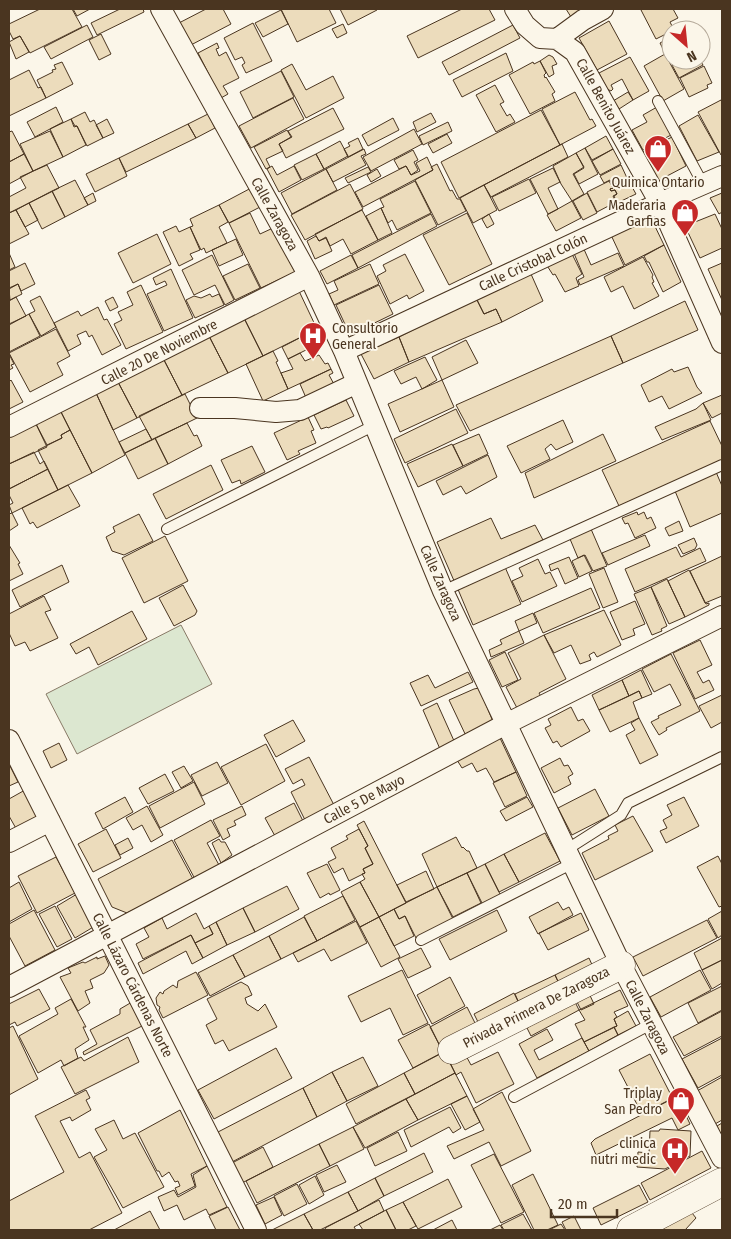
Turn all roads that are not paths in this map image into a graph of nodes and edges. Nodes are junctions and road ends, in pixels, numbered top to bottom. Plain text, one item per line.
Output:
1 (161, 9) edge
2 (515, 9) edge
3 (603, 9) edge
4 (557, 39) junction
5 (658, 101) dead end
6 (722, 176) edge
7 (703, 184) junction
8 (660, 202) junction
9 (309, 276) junction
10 (722, 343) edge
11 (344, 351) junction
12 (357, 383) junction
13 (200, 408) dead end
14 (375, 425) junction
15 (9, 427) edge
16 (722, 465) edge
17 (167, 529) dead end
18 (443, 591) junction
19 (722, 616) edge
20 (506, 724) junction
21 (9, 740) edge
22 (722, 757) edge
23 (50, 820) junction
24 (9, 842) edge
25 (570, 857) junction
26 (108, 935) junction
27 (421, 940) dead end
28 (621, 965) junction
29 (9, 987) edge
30 (651, 1024) junction
31 (452, 1050) dead end
32 (514, 1097) dead end
33 (722, 1158) edge
34 (722, 1182) edge
35 (256, 1230) edge
36 (630, 1230) edge

1 - 9 street, Calle Zaragoza
2 - 4 street, Calle Benito Juárez
3 - 4 street
4 - 8 street, Calle Benito Juárez
5 - 7 lane
6 - 7 street, Calle Cristobal Colón
7 - 8 street, Calle Cristobal Colón
8 - 10 street, Calle Benito Juárez
8 - 11 street, Calle Cristobal Colón
9 - 11 street, Calle Zaragoza
9 - 15 street, Calle 20 De Noviembre
11 - 12 street, Calle Zaragoza
12 - 13 street
12 - 14 street, Calle Zaragoza
14 - 17 lane
14 - 18 street, Calle Zaragoza
16 - 18 lane
18 - 20 street, Calle Zaragoza
19 - 20 street, Calle 5 De Mayo
20 - 25 street, Calle Zaragoza
20 - 26 street, Calle 5 De Mayo
21 - 23 street, Calle Lázaro Cárdenas Norte
22 - 25 lane
23 - 24 street
23 - 26 street, Calle Lázaro Cárdenas Norte
25 - 27 lane
25 - 28 street, Calle Zaragoza
26 - 29 street, Calle 5 De Mayo
26 - 35 street, Calle Lázaro Cárdenas Norte
28 - 30 street, Calle Zaragoza
28 - 31 street, Privada Primera De Zaragoza
30 - 32 lane
30 - 33 street, Calle Zaragoza
34 - 36 street

